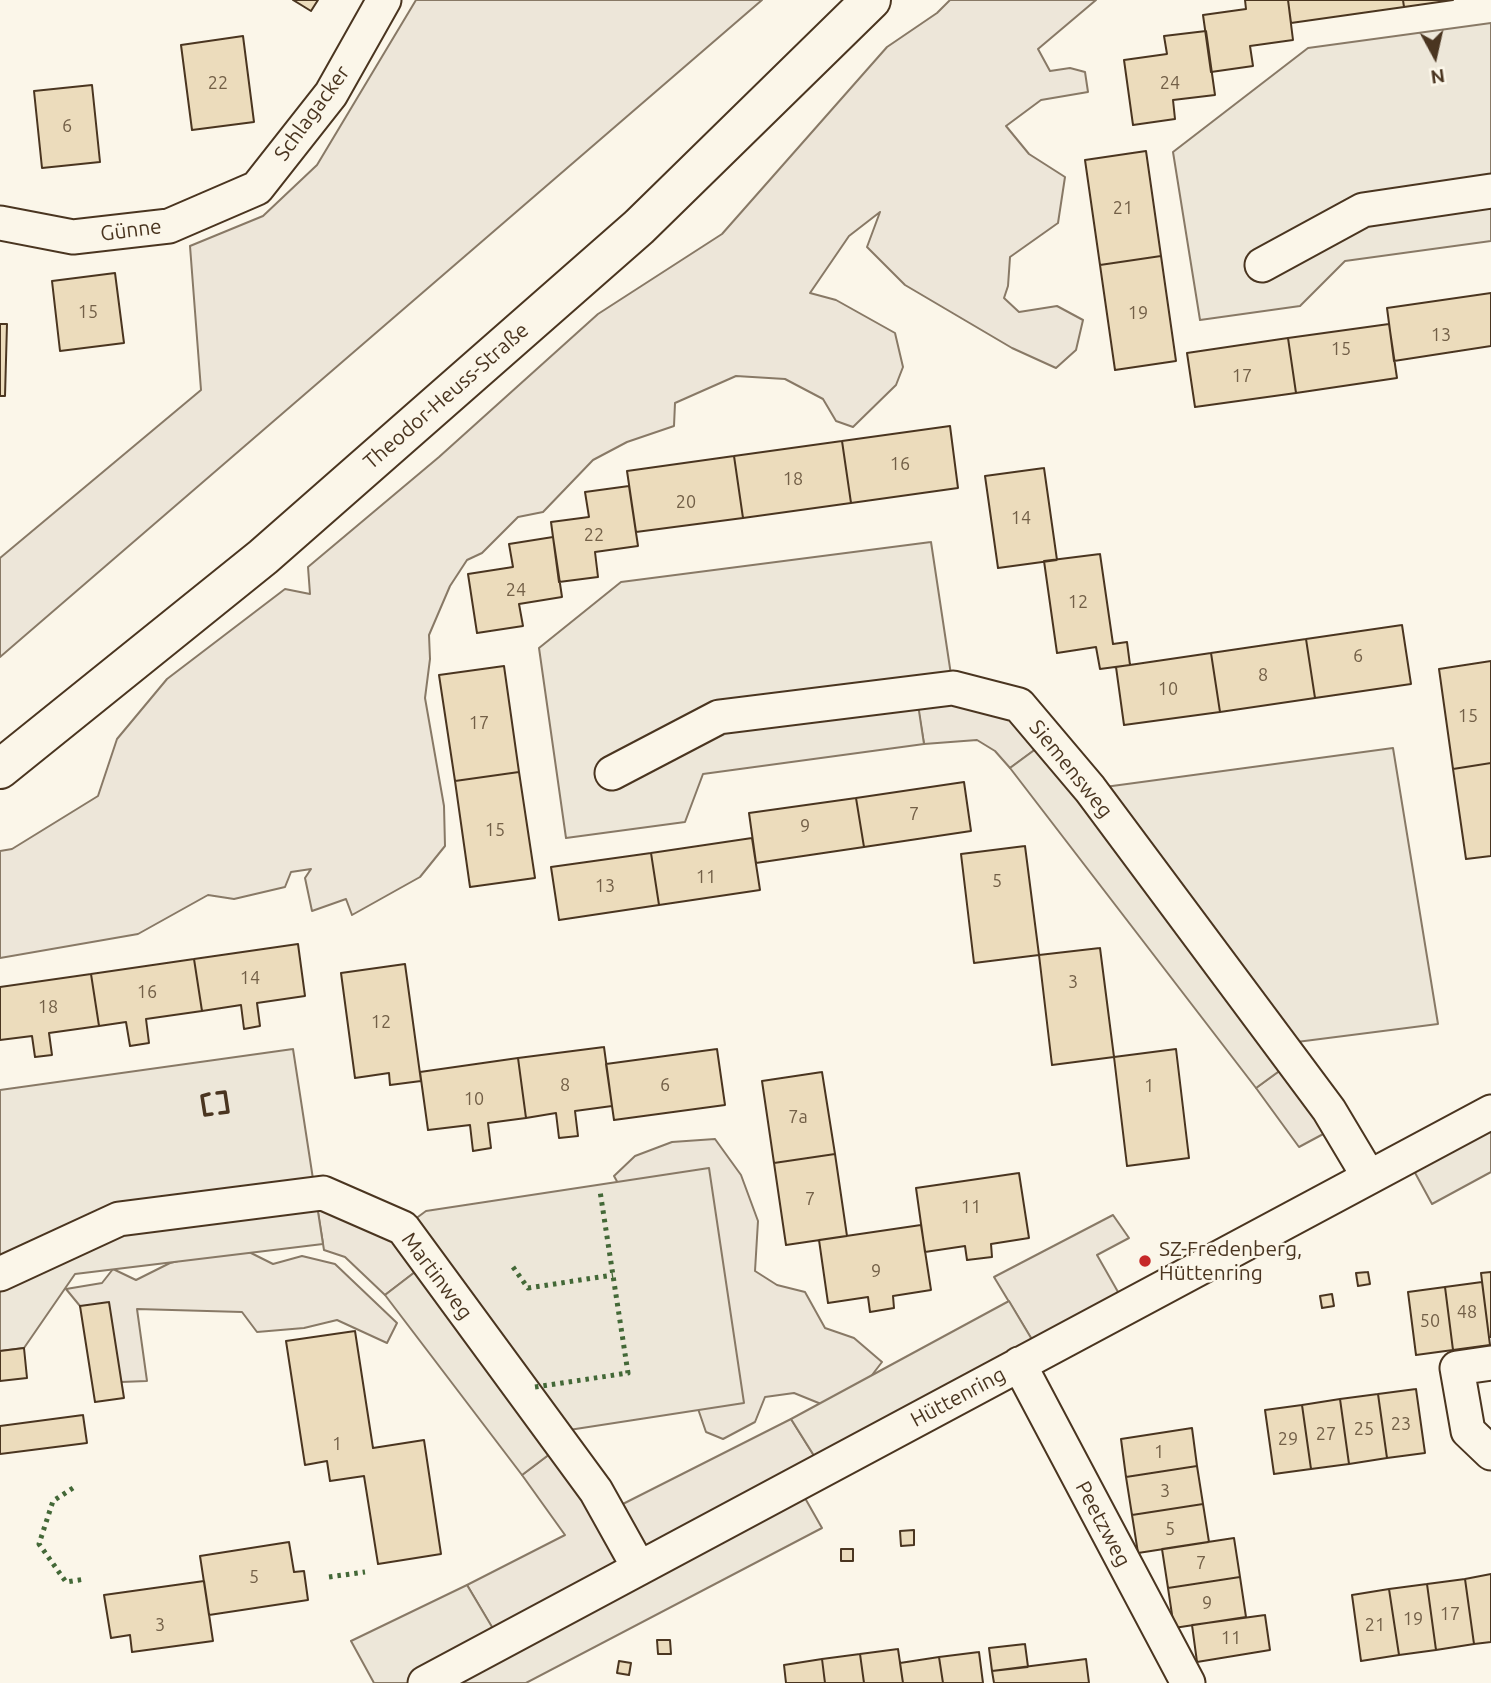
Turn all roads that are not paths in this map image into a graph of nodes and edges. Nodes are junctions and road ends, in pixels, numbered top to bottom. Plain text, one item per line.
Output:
1 (384, 0) edge
2 (871, 0) edge
3 (257, 188) joint
4 (1491, 191) edge
5 (0, 223) edge
6 (1262, 265) dead end
7 (0, 769) edge
8 (612, 773) dead end
9 (1491, 1112) edge
10 (1369, 1177) junction
11 (0, 1274) edge
12 (1491, 1363) edge
13 (1019, 1364) junction
14 (1491, 1453) edge
15 (639, 1569) junction
16 (425, 1683) edge
17 (1188, 1683) edge

1 - 3 street, Schlagacker
2 - 7 street, Theodor-Heuss-Straße
3 - 5 street, Günne
4 - 6 street
8 - 10 street, Siemensweg
9 - 10 street, Hüttenring
10 - 13 street, Hüttenring
11 - 15 street, Martinweg
12 - 14 street
13 - 15 street, Hüttenring
13 - 17 street, Peetzweg
15 - 16 street, Hüttenring

